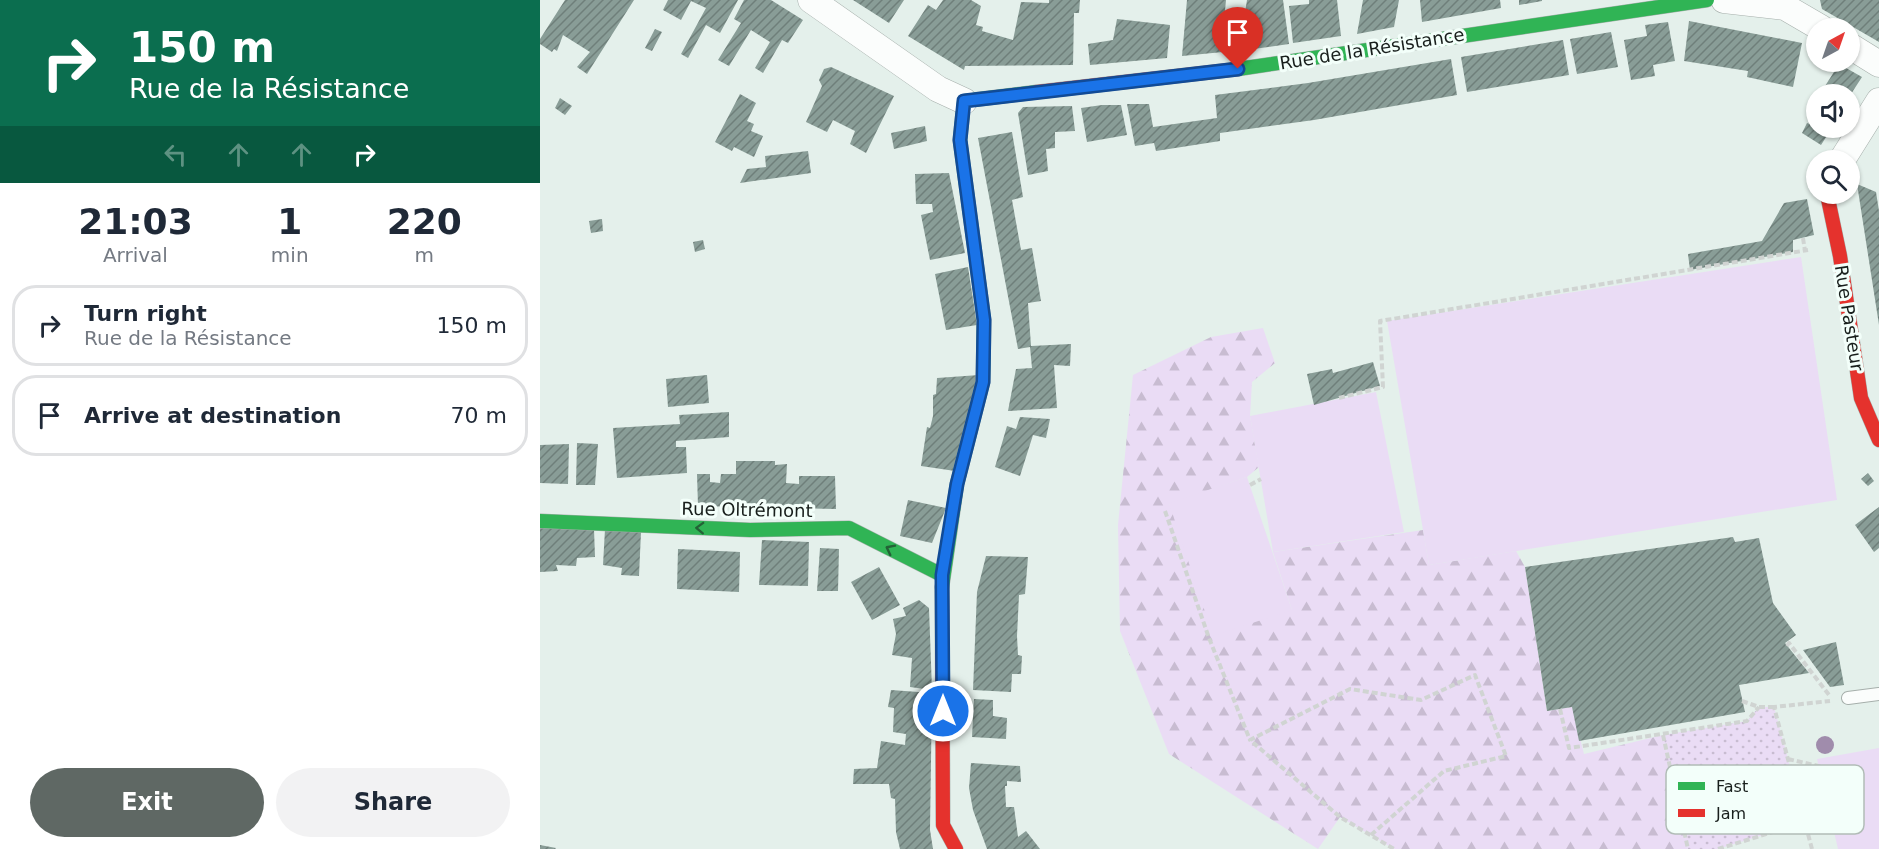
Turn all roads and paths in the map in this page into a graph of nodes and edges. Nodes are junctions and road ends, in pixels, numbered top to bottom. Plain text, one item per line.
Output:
1 (811, 0) edge
2 (1707, 0) edge
3 (1724, 0) edge
4 (1806, 19) edge
5 (1860, 52) edge
6 (1879, 64) edge
7 (964, 101) junction
8 (1879, 101) edge
9 (1848, 150) edge
10 (1829, 204) edge
11 (1803, 238) dead end
12 (1339, 398) dead end
13 (1879, 440) edge
14 (1261, 479) dead end
15 (1250, 485) dead end
16 (1165, 511) dead end
17 (540, 521) edge
18 (942, 575) junction
19 (1787, 646) dead end
20 (1879, 694) edge
21 (1848, 698) dead end
22 (1742, 701) dead end
23 (1759, 707) junction
24 (1774, 707) junction
25 (1560, 709) dead end
26 (1663, 735) junction
27 (1250, 740) junction
28 (1788, 759) junction
29 (1670, 765) edge
30 (1790, 765) edge
31 (1814, 765) edge
32 (1685, 834) edge
33 (1766, 834) edge
34 (1808, 834) edge
35 (1371, 835) junction
36 (956, 849) edge
37 (1394, 849) edge
38 (1688, 849) edge
39 (1718, 849) edge
40 (1812, 849) edge

1 - 7 street
2 - 7 street, Rue de la Résistance
3 - 4 street
5 - 6 street
7 - 18 street
8 - 9 street
10 - 13 street, Rue Pasteur
11 - 12 path
14 - 15 path
16 - 27 path
18 -> 17 street, Rue Oltrémont
18 - 36 street
19 - 24 path
20 - 21 lane
22 - 23 path
23 - 24 path
23 - 26 path
24 - 28 path
25 - 26 path
26 - 29 path
27 - 35 path
27 - 35 path
28 - 30 path
28 - 31 path
32 - 38 path
33 - 39 path
34 - 40 path
35 - 37 path

